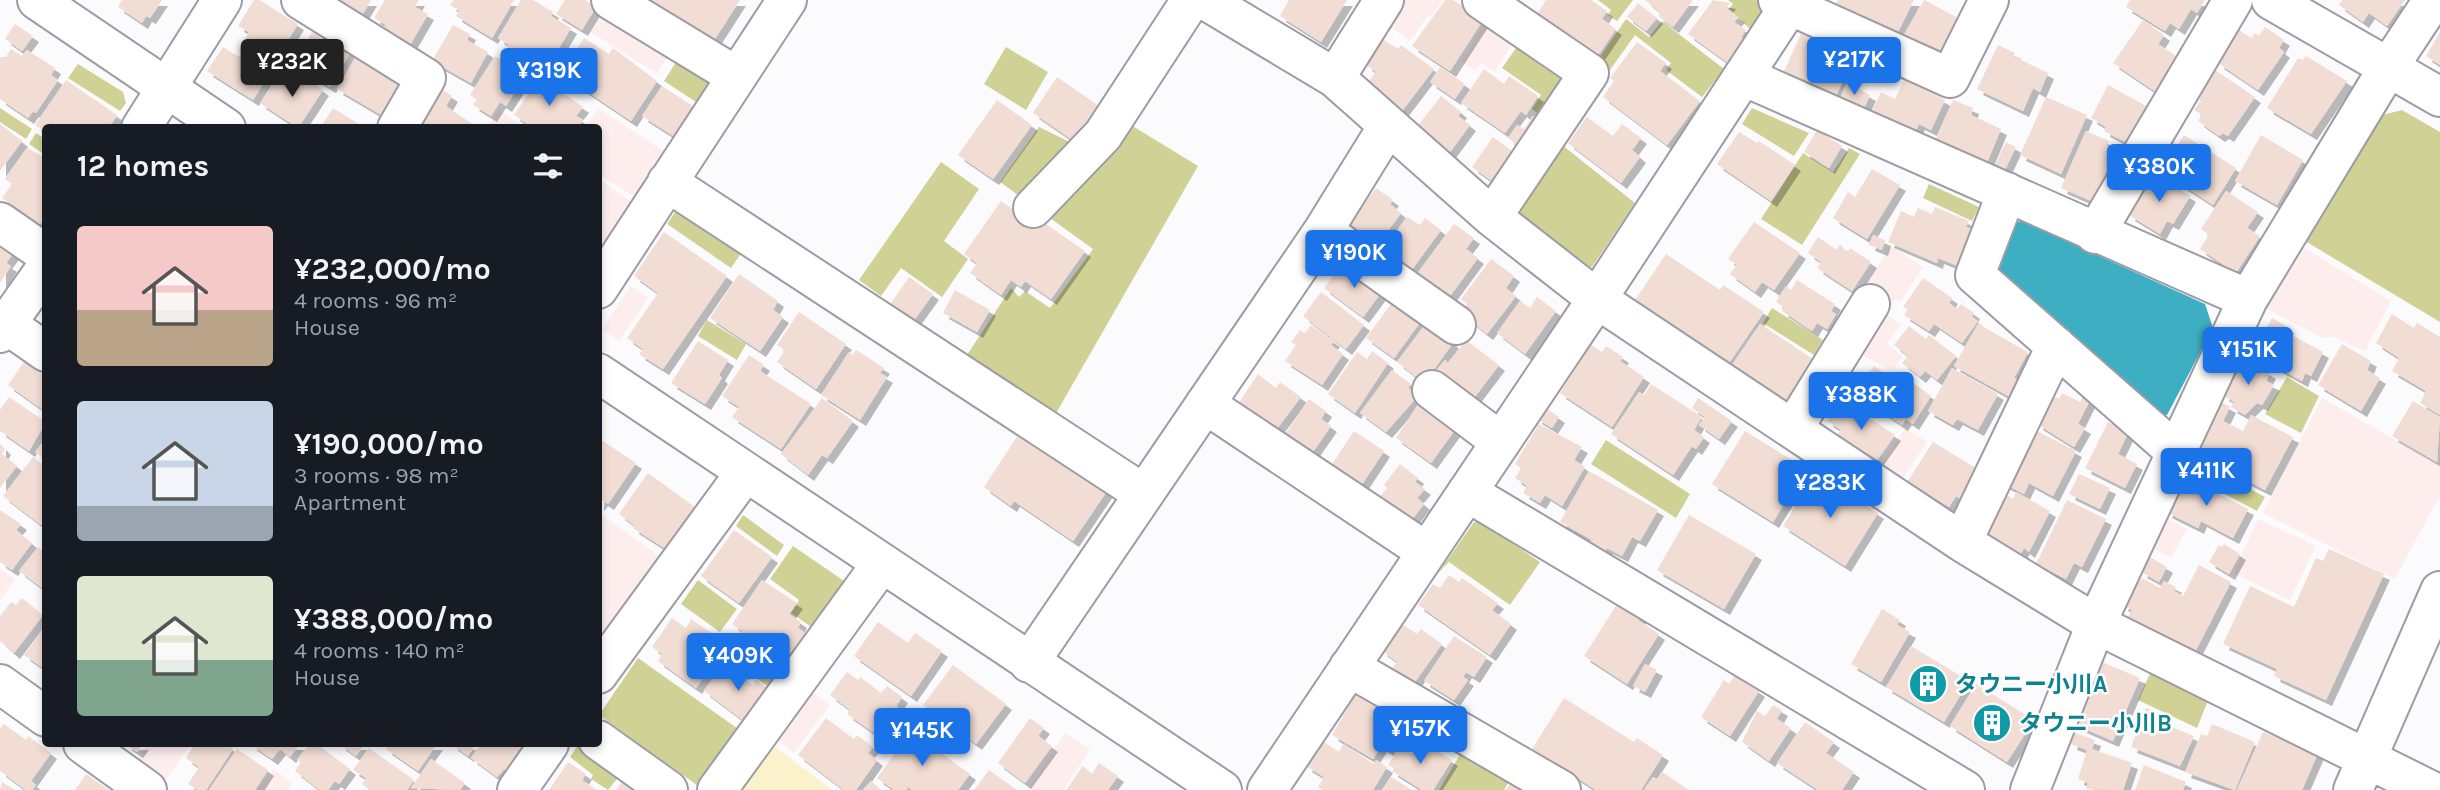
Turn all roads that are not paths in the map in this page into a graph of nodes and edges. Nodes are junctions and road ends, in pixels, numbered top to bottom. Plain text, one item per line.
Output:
1 (37, 0) edge
2 (222, 0) edge
3 (301, 0) edge
4 (611, 0) edge
5 (786, 0) edge
6 (1191, 0) edge
7 (1205, 0) edge
8 (1384, 0) edge
9 (1482, 0) edge
10 (1989, 0) edge
11 (2233, 0) edge
12 (2271, 0) edge
13 (2433, 0) edge
14 (1787, 2) edge
15 (2388, 68) junction
16 (736, 76) junction
17 (1743, 76) junction
18 (1335, 78) junction
19 (168, 89) junction
20 (2440, 97) edge
21 (144, 124) edge
22 (220, 124) edge
23 (399, 124) edge
24 (1388, 127) junction
25 (667, 183) junction
26 (2007, 192) junction
27 (1033, 208) dead end
28 (1492, 217) junction
29 (0, 222) edge
30 (1324, 231) junction
31 (2095, 234) junction
32 (42, 251) edge
33 (42, 274) edge
34 (602, 283) edge
35 (1597, 299) junction
36 (2248, 299) junction
37 (1870, 304) dead end
38 (1456, 325) dead end
39 (3, 329) edge
40 (2056, 346) junction
41 (42, 350) edge
42 (602, 376) edge
43 (1432, 390) dead end
44 (1205, 404) junction
45 (1793, 429) junction
46 (1501, 442) junction
47 (2176, 452) junction
48 (745, 473) junction
49 (1467, 492) junction
50 (1144, 494) junction
51 (1962, 542) junction
52 (1427, 552) junction
53 (882, 563) junction
54 (2440, 591) edge
55 (2096, 624) junction
56 (1029, 663) junction
57 (1349, 667) junction
58 (602, 669) edge
59 (0, 684) edge
60 (42, 714) edge
61 (602, 743) edge
62 (87, 747) edge
63 (547, 747) edge
64 (2360, 773) edge
65 (2036, 788) edge
66 (147, 790) edge
67 (517, 790) edge
68 (668, 790) edge
69 (717, 790) edge
70 (1222, 790) edge
71 (1267, 790) edge
72 (1560, 790) edge
73 (1965, 790) edge
74 (2430, 790) edge

1 - 19 street
2 - 19 street
3 - 23 street
4 - 16 street
5 - 16 street
6 - 27 street
7 - 18 street
8 - 18 street
9 - 28 street
10 - 14 street
11 - 31 street
12 - 15 street
13 - 15 street
14 - 17 street
15 - 20 street
15 - 36 street
16 - 25 street
17 - 26 street
17 - 35 street
18 - 24 street
19 - 21 street
19 - 22 street
24 - 28 street
24 - 30 street
25 - 34 street
25 - 50 street
26 - 31 street
26 - 40 street
28 - 35 street
29 - 32 street
30 - 38 street
30 - 44 street
31 - 36 street
33 - 39 street
35 - 45 street
35 - 46 street
36 - 47 street
37 - 45 street
39 - 41 street
40 - 47 street
40 - 51 street
42 - 48 street
43 - 46 street
44 - 50 street
44 - 52 street
45 - 51 street
46 - 49 street
47 - 55 street
48 - 53 street
48 - 58 street
49 - 52 street
49 - 73 street
50 - 56 street
51 - 55 street
52 - 57 street
53 - 56 street
53 - 69 street
54 - 64 street
55 - 64 street
55 - 65 street
56 - 70 street
57 - 71 street
57 - 72 street
59 - 60 street
61 - 68 street
62 - 66 street
63 - 67 street
64 - 74 street

